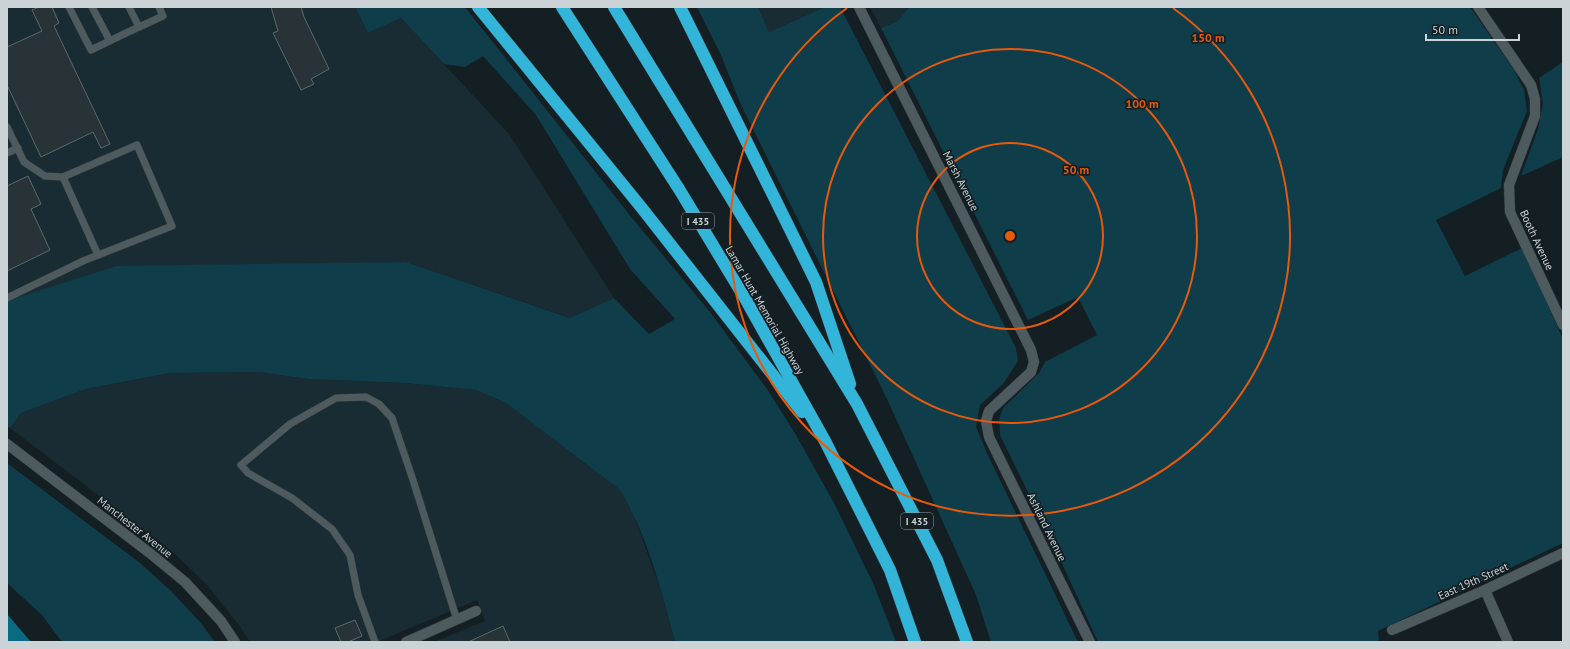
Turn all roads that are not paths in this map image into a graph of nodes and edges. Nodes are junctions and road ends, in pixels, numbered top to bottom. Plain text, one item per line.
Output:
1 (69, 7) edge
2 (92, 7) edge
3 (129, 7) edge
4 (159, 7) edge
5 (478, 7) edge
6 (562, 7) edge
7 (614, 7) edge
8 (680, 7) edge
9 (859, 7) edge
10 (1478, 7) edge
11 (139, 27) junction
12 (110, 41) junction
13 (7, 127) edge
14 (18, 148) junction
15 (7, 154) edge
16 (63, 176) junction
17 (98, 255) junction
18 (7, 298) edge
19 (1563, 325) edge
20 (857, 404) junction
21 (986, 421) joint
22 (825, 441) junction
23 (7, 444) edge
24 (1563, 552) edge
25 (1485, 590) junction
26 (476, 612) dead end
27 (457, 620) junction
28 (1392, 630) dead end
29 (235, 642) edge
30 (375, 642) edge
31 (406, 642) edge
32 (915, 642) edge
33 (967, 642) edge
34 (1090, 642) edge
35 (1508, 642) edge

1 - 12 lane
2 - 12 lane
3 - 11 lane
4 - 11 lane
5 - 22 highway
6 - 22 highway, Lamar Hunt Memorial Highway / I 435
7 - 20 highway, I 435
8 - 20 highway
9 - 21 street, Marsh Avenue
10 - 19 street, Booth Avenue
11 - 12 lane
13 - 14 lane
14 - 15 lane
14 - 16 lane
16 - 17 lane
16 - 17 lane
17 - 18 lane
20 - 33 highway, I 435
21 - 34 street, Ashland Avenue
22 - 32 highway, Lamar Hunt Memorial Highway / I 435
23 - 29 street, Manchester Avenue
24 - 25 street, East 19th Street
25 - 28 street, East 19th Street
25 - 35 street
26 - 27 street
27 - 30 lane
27 - 31 street

